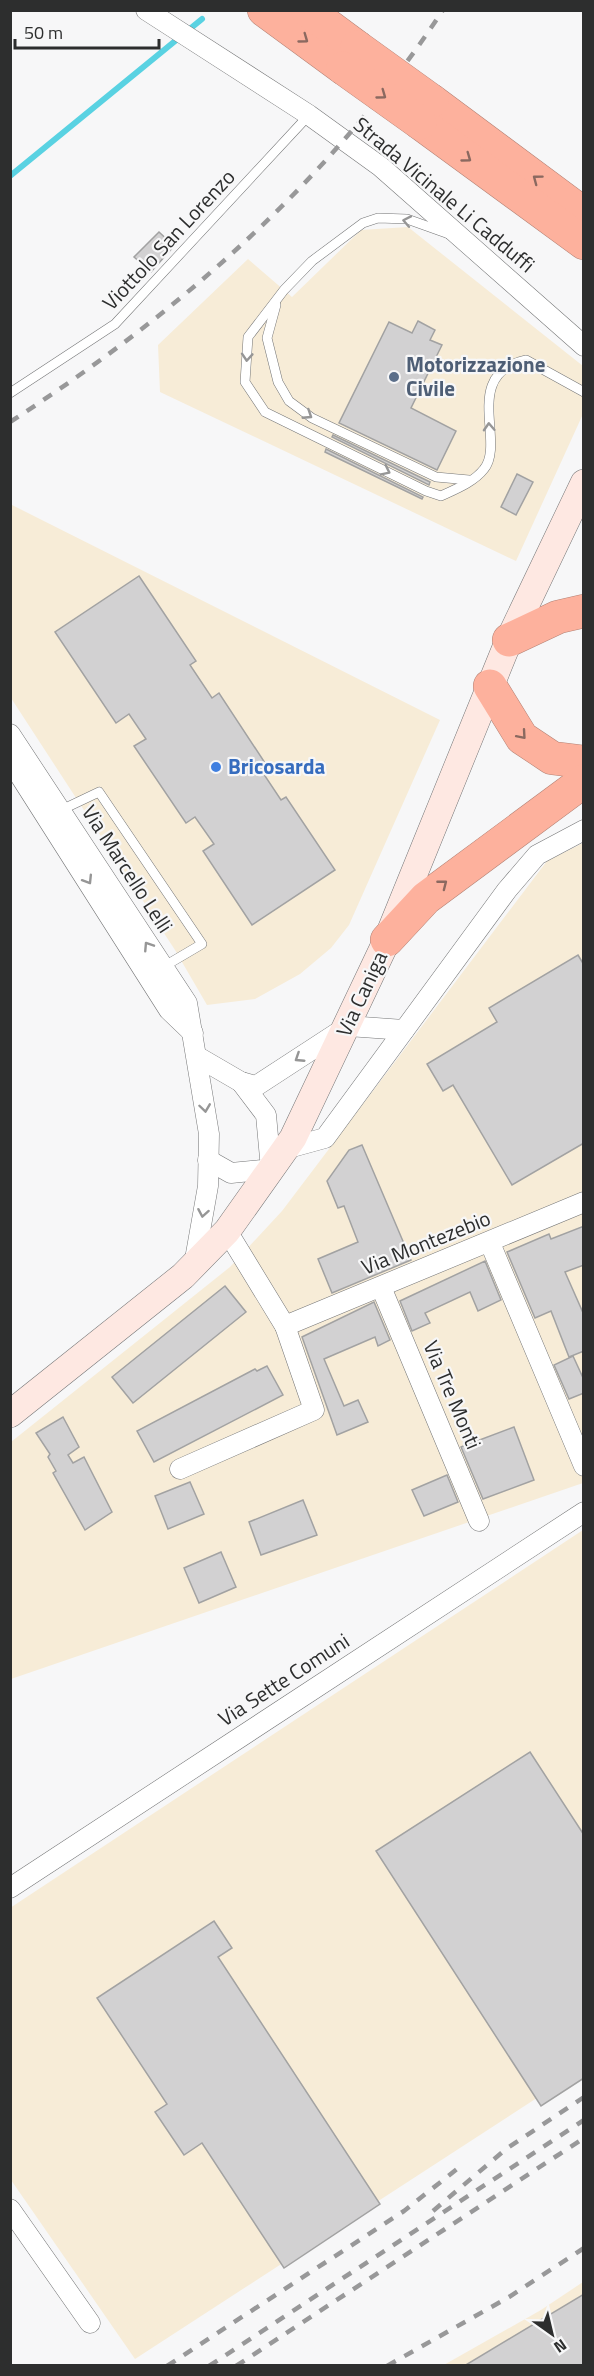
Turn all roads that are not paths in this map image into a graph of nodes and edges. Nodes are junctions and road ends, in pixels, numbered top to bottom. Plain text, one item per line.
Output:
1 (146, 10) edge
2 (264, 10) edge
3 (308, 10) edge
4 (350, 57) junction
5 (426, 112) junction
6 (309, 115) junction
7 (584, 213) edge
8 (462, 239) junction
9 (584, 243) edge
10 (284, 290) junction
11 (584, 346) edge
12 (584, 392) edge
13 (10, 393) edge
14 (473, 478) junction
15 (584, 483) edge
16 (584, 611) edge
17 (509, 640) junction
18 (490, 686) junction
19 (10, 734) edge
20 (10, 760) edge
21 (584, 762) edge
22 (584, 781) edge
23 (55, 814) junction
24 (584, 830) edge
25 (387, 940) junction
26 (155, 971) junction
27 (348, 1026) junction
28 (404, 1030) junction
29 (198, 1057) junction
30 (241, 1082) junction
31 (278, 1159) junction
32 (208, 1160) junction
33 (584, 1202) edge
34 (227, 1232) junction
35 (490, 1243) junction
36 (194, 1265) junction
37 (381, 1287) junction
38 (285, 1326) junction
39 (10, 1414) edge
40 (584, 1466) edge
41 (180, 1469) dead end
42 (584, 1512) edge
43 (478, 1521) dead end
44 (10, 1888) edge
45 (10, 2209) edge
46 (90, 2323) dead end

1 - 6 street, Strada Vicinale Li Cadduffi
2 -> 4 highway
3 - 4 highway
4 - 5 highway, bridge
7 -> 5 highway
5 -> 9 highway
6 - 8 street, Strada Vicinale Li Cadduffi
6 - 13 lane, Viottolo San Lorenzo
8 -> 10 lane
8 - 11 street, Strada Vicinale Li Cadduffi
10 -> 14 lane
10 -> 14 lane
14 -> 12 lane
15 - 17 street, Via Caniga
16 - 17 highway
17 - 18 street, Via Caniga
18 -> 21 highway
18 - 25 street, Via Caniga
19 - 23 street, Via Marcello Lelli
20 - 23 street, Via Marcello Lelli
25 -> 22 highway
23 - 26 street, Via Marcello Lelli
23 - 26 lane
24 - 28 street
25 - 27 street, Via Caniga
26 - 29 street, Via Marcello Lelli
27 - 28 street
27 -> 30 street
27 - 31 street, Via Caniga
28 - 31 street
29 - 30 street
29 -> 32 street, Via Marcello Lelli
30 - 31 street
31 - 32 street
31 - 34 street, Via Caniga
32 -> 36 street, Via Marcello Lelli
33 - 35 street, Via Montezebio
34 - 36 street, Via Caniga
34 - 38 street
35 - 37 street, Via Montezebio
35 - 40 street
36 - 39 street, Via Caniga
37 - 38 street, Via Montezebio
37 - 43 street, Via Tre Monti
38 - 41 street
42 - 44 street, Via Sette Comuni
45 - 46 street

